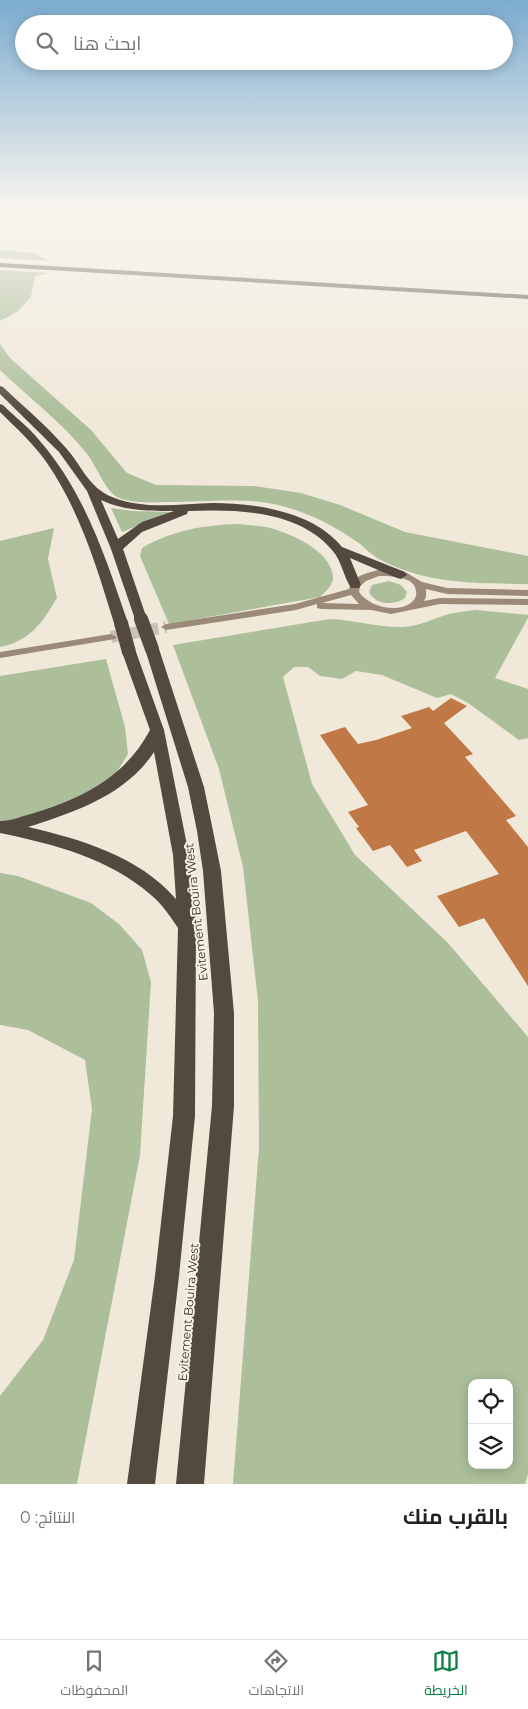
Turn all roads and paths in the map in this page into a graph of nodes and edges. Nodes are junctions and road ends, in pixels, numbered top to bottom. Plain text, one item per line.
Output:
1 (202, 277) edge
2 (277, 277) edge
3 (528, 292) edge
4 (528, 297) edge
5 (0, 389) edge
6 (0, 407) edge
7 (92, 492) junction
8 (196, 508) junction
9 (117, 549) junction
10 (340, 550) junction
11 (400, 575) junction
12 (418, 584) junction
13 (354, 588) junction
14 (528, 593) edge
15 (528, 602) edge
16 (296, 607) junction
17 (413, 607) junction
18 (370, 608) junction
19 (166, 627) tunnel mouth
20 (111, 637) tunnel mouth
21 (0, 655) edge
22 (157, 730) junction
23 (1, 827) edge
24 (187, 926) junction
25 (141, 1484) edge
26 (190, 1484) edge

1 - 4 highway
2 - 3 highway
5 - 7 highway, Evitement Bouira West
6 - 22 highway, Evitement Bouira West, bridge
7 - 8 highway
7 - 9 highway, Evitement Bouira West
8 - 9 highway
8 - 10 highway
9 - 26 highway, Evitement Bouira West, bridge
10 - 11 highway
10 - 13 highway
11 - 12 main road
11 - 13 main road
12 - 14 main road
12 - 17 main road
13 - 16 main road
13 - 18 main road
15 - 17 main road
16 - 18 main road
16 - 19 main road
17 - 18 main road
20 - 21 main road
22 - 23 highway
22 - 24 highway, Evitement Bouira West
23 - 24 highway
24 - 25 highway, Evitement Bouira West

